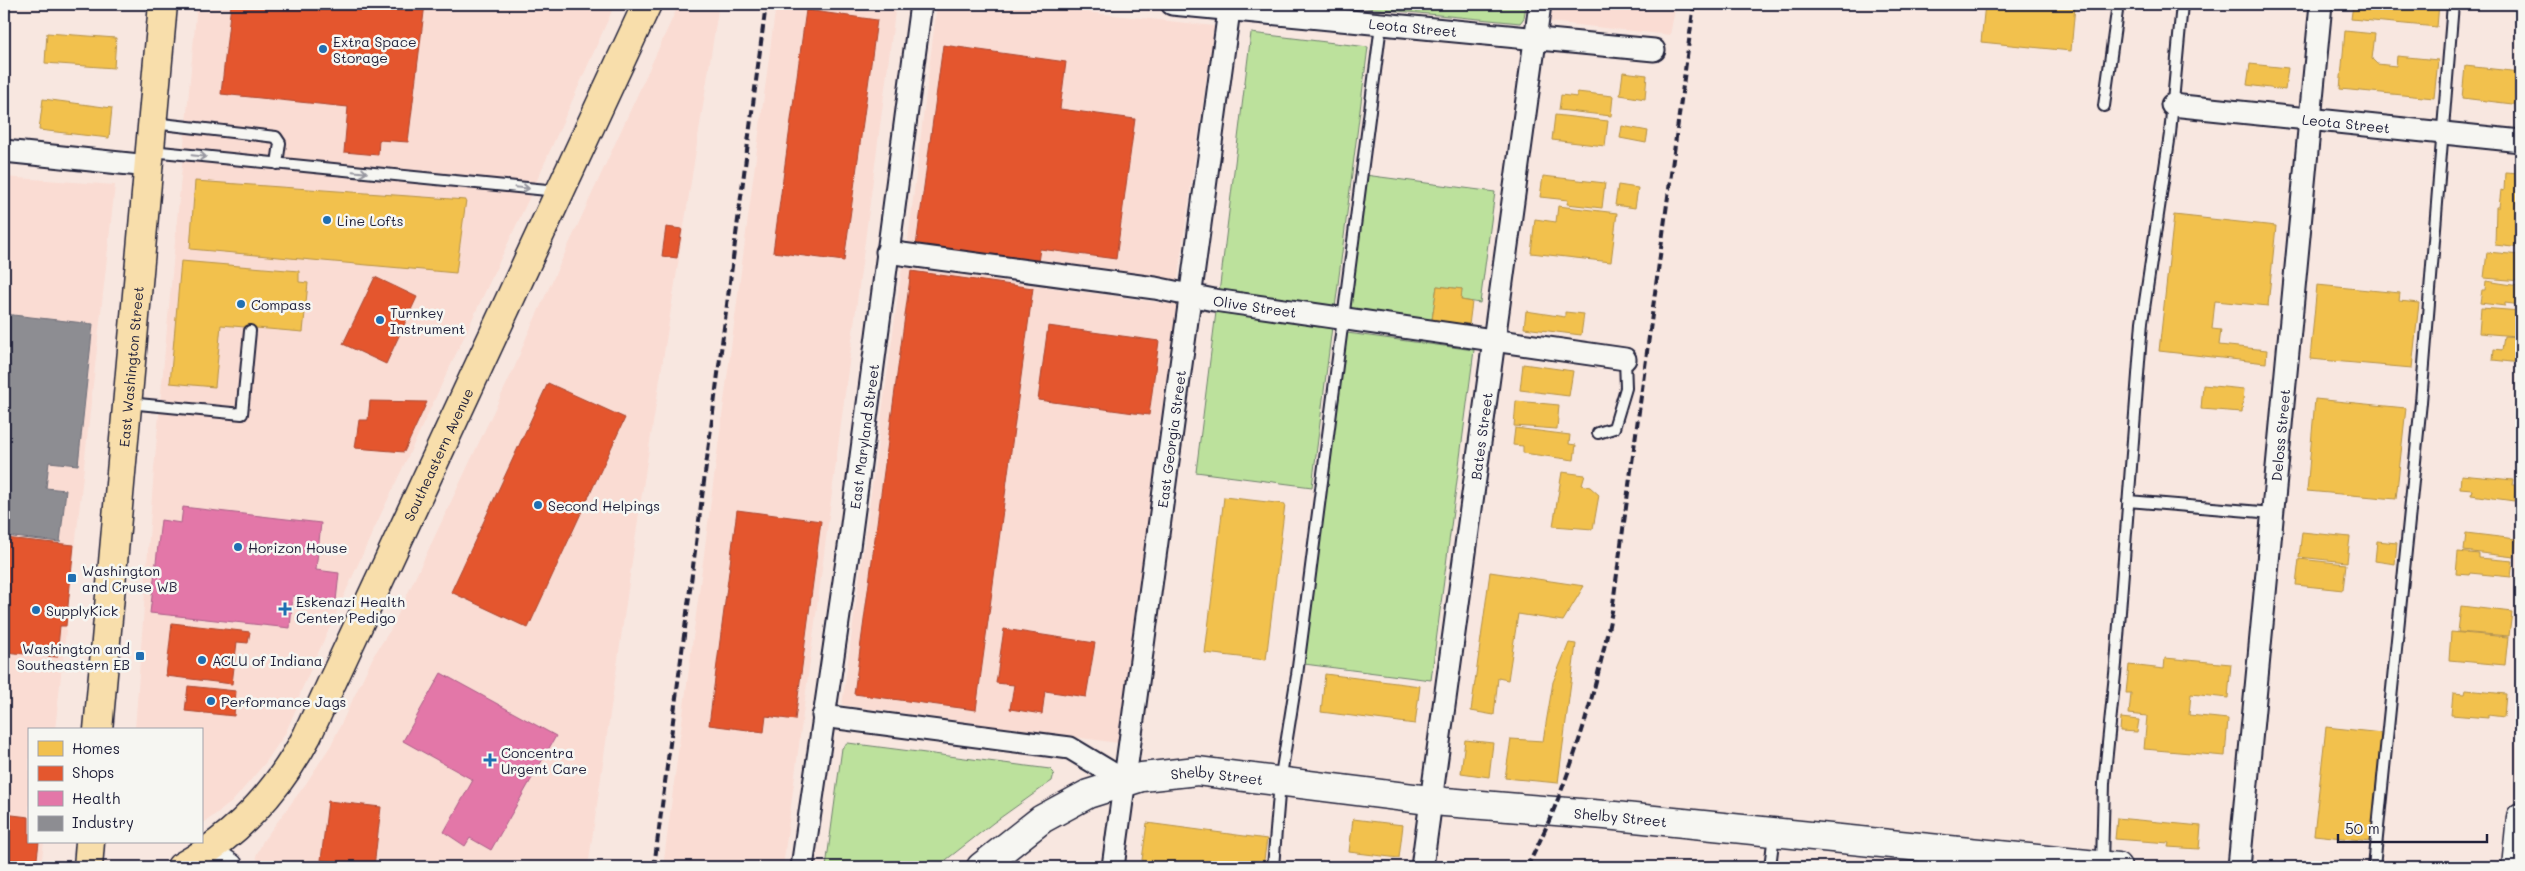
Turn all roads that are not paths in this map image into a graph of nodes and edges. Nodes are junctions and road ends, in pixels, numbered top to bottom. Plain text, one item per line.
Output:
1 (163, 4) edge
2 (647, 4) edge
3 (921, 4) edge
4 (1172, 4) edge
5 (1540, 4) edge
6 (2118, 4) edge
7 (2182, 4) edge
8 (2321, 4) edge
9 (2453, 4) edge
10 (1229, 7) edge
11 (1382, 25) junction
12 (1535, 40) junction
13 (1654, 50) dead end
14 (2172, 105) junction
15 (2104, 106) dead end
16 (2310, 120) junction
17 (153, 122) junction
18 (2441, 133) junction
19 (2521, 141) edge
20 (4, 151) edge
21 (150, 159) junction
22 (277, 164) junction
23 (560, 192) junction
24 (887, 252) junction
25 (1190, 296) junction
26 (1342, 318) junction
27 (250, 331) dead end
28 (1493, 339) junction
29 (1624, 359) joint
30 (127, 403) junction
31 (1598, 434) dead end
32 (2128, 501) junction
33 (2272, 513) junction
34 (824, 716) junction
35 (98, 728) edge
36 (1125, 781) junction
37 (1280, 782) junction
38 (1430, 800) junction
39 (2521, 817) edge
40 (1775, 832) junction
41 (90, 844) edge
42 (207, 852) junction
43 (1937, 859) edge
44 (2057, 864) edge
45 (2109, 866) edge
46 (88, 867) edge
47 (181, 867) edge
48 (229, 867) edge
49 (802, 867) edge
50 (981, 867) edge
51 (1113, 867) edge
52 (1273, 867) edge
53 (1422, 867) edge
54 (1770, 867) edge
55 (2239, 867) edge
56 (2374, 867) edge
57 (2516, 867) edge

1 - 17 main road, East Washington Street
2 - 23 main road, Southeastern Avenue
3 - 24 street, East Maryland Street
4 - 10 street, Leota Street
5 - 12 street, Bates Street
6 - 15 lane
7 - 14 lane
8 - 16 street, Deloss Street
9 - 18 lane
10 - 11 street, Leota Street
10 - 25 street, East Georgia Street
11 - 12 street, Leota Street
11 - 26 lane
12 - 13 street, Leota Street
12 - 28 street, Bates Street
14 - 16 street, Leota Street
14 - 32 lane
16 - 18 street, Leota Street
16 - 33 street, Deloss Street
17 - 21 main road, East Washington Street
17 - 22 lane
18 - 19 street, Leota Street
18 - 56 lane
20 - 21 street
21 -> 22 lane
21 - 30 main road, East Washington Street
22 -> 23 lane
23 - 42 main road, Southeastern Avenue
24 - 25 street, Olive Street
24 - 34 street, East Maryland Street
25 - 26 street, Olive Street
25 - 36 street, East Georgia Street
26 - 28 street, Olive Street
26 - 37 lane
27 - 30 lane
28 - 29 street, Olive Street
28 - 38 street, Bates Street
29 - 31 lane
30 - 35 main road, East Washington Street
32 - 33 lane
32 - 45 lane
33 - 55 street, Deloss Street
34 - 36 street
34 - 49 street, East Maryland Street
36 - 37 main road, Shelby Street
36 - 50 main road, Shelby Street
36 - 51 street, East Georgia Street
37 - 38 main road, Shelby Street
37 - 52 lane
38 - 40 main road, Shelby Street
38 - 53 street, Bates Street
39 - 57 main road
40 - 43 main road, Shelby Street
40 - 54 lane
41 - 46 main road
42 - 47 main road, Southeastern Avenue
42 - 48 main road
43 - 44 main road, Shelby Street
44 - 45 main road, Shelby Street

